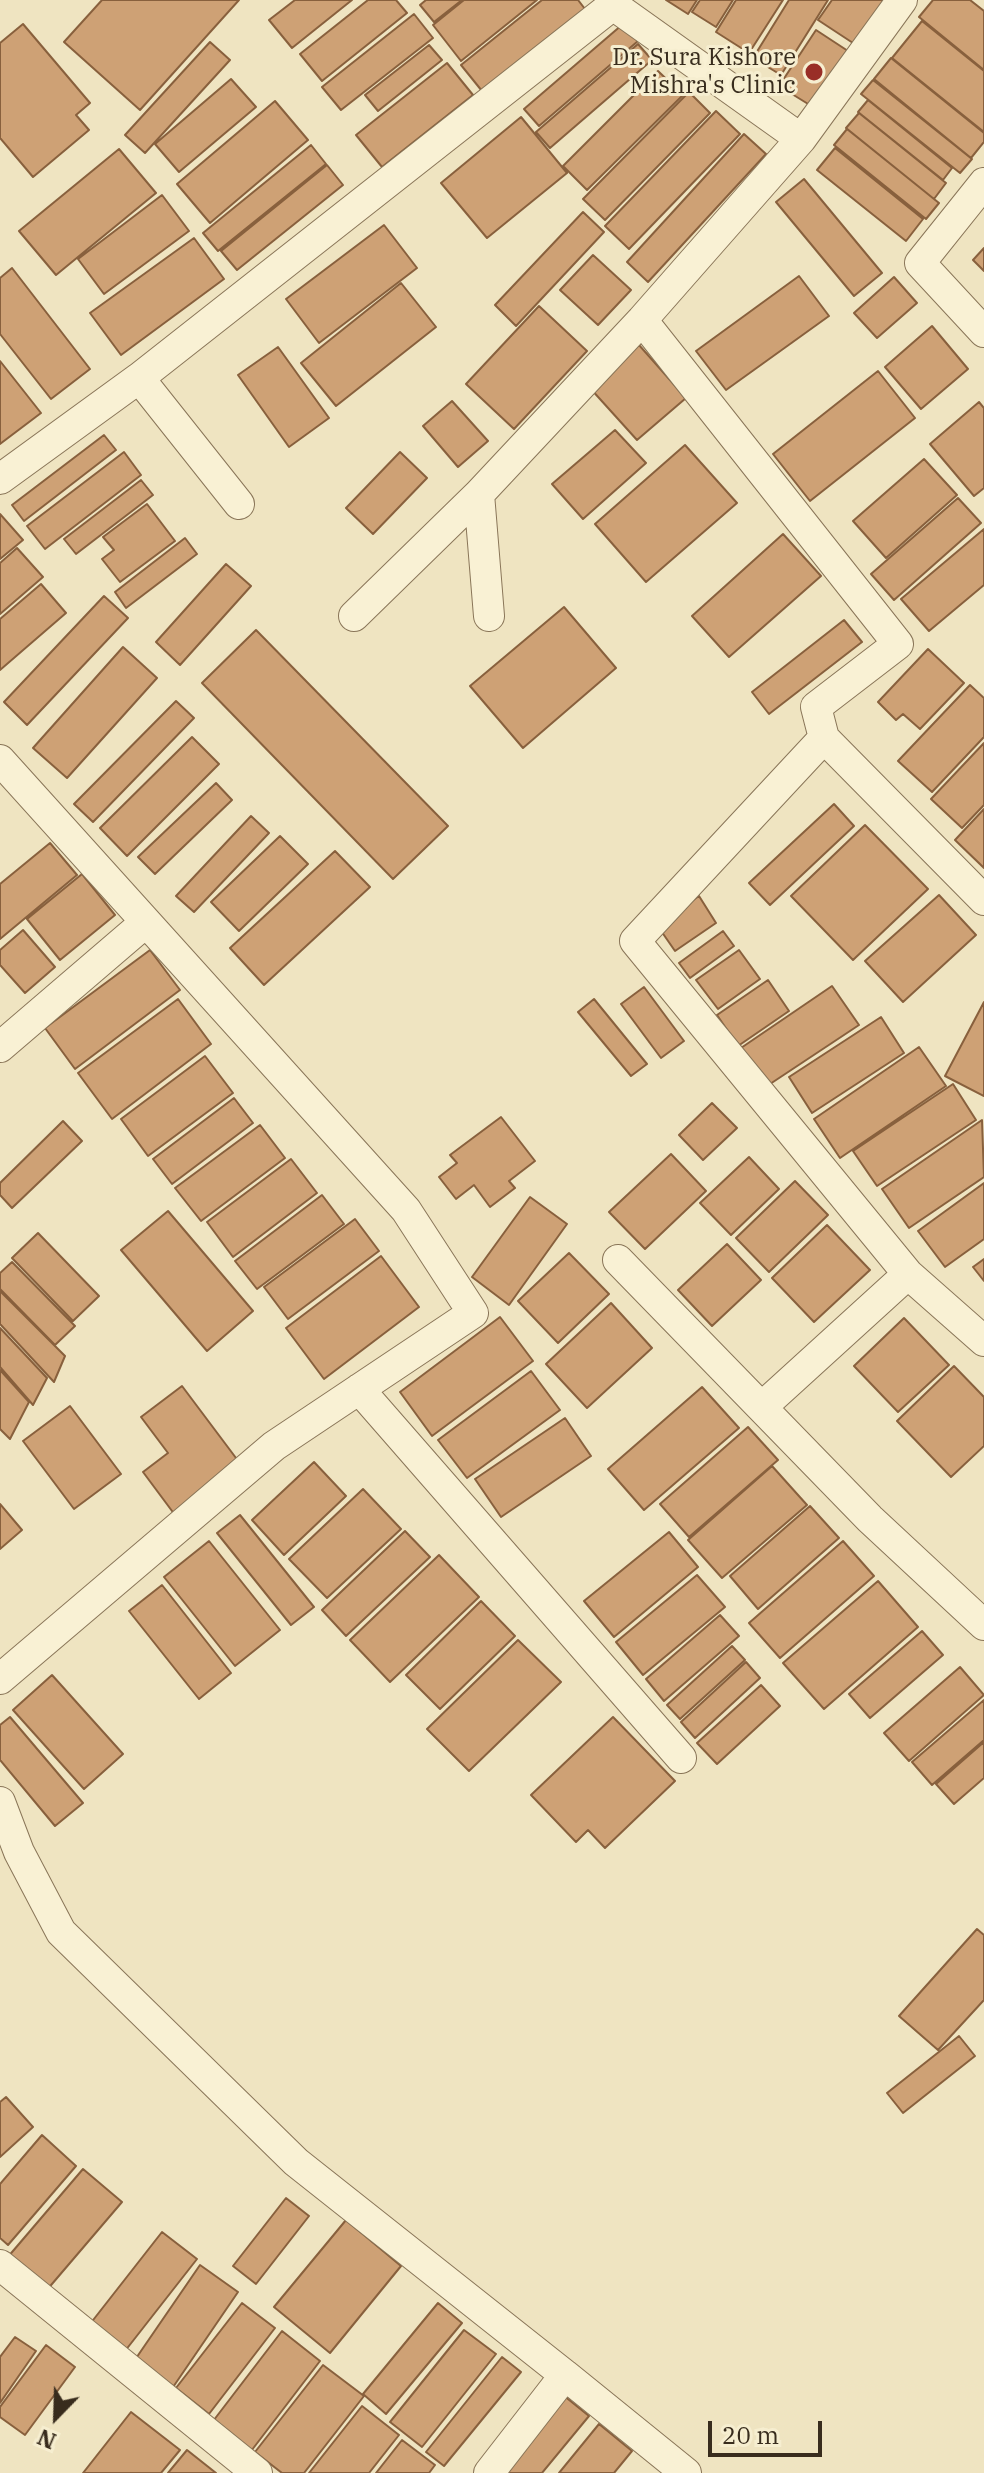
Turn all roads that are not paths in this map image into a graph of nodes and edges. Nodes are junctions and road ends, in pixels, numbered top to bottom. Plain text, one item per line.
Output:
1 (902, 0) edge
2 (611, 2) edge
3 (801, 139) junction
4 (984, 183) edge
5 (642, 320) junction
6 (984, 332) edge
7 (139, 378) junction
8 (0, 479) edge
9 (479, 494) junction
10 (239, 504) dead end
11 (354, 616) dead end
12 (489, 616) dead end
13 (824, 738) junction
14 (0, 760) edge
15 (984, 900) edge
16 (146, 922) junction
17 (0, 1047) edge
18 (618, 1260) dead end
19 (908, 1274) junction
20 (984, 1341) edge
21 (359, 1389) junction
22 (763, 1406) junction
23 (984, 1625) edge
24 (0, 1679) edge
25 (681, 1758) dead end
26 (0, 1802) edge
27 (0, 2265) edge
28 (565, 2375) junction
29 (257, 2473) edge
30 (489, 2473) edge
31 (686, 2473) edge

1 - 3 street
2 - 3 street
2 - 7 street
3 - 5 street
4 - 6 street
5 - 9 street
5 - 13 street
7 - 8 street
7 - 10 street
9 - 11 street
9 - 12 street
13 - 15 street
13 - 19 street
14 - 16 street
16 - 17 street
16 - 21 street
18 - 22 street
19 - 20 street
19 - 22 street
21 - 24 street
21 - 25 street
22 - 23 street
26 - 28 street
27 - 29 street
28 - 30 street
28 - 31 street

